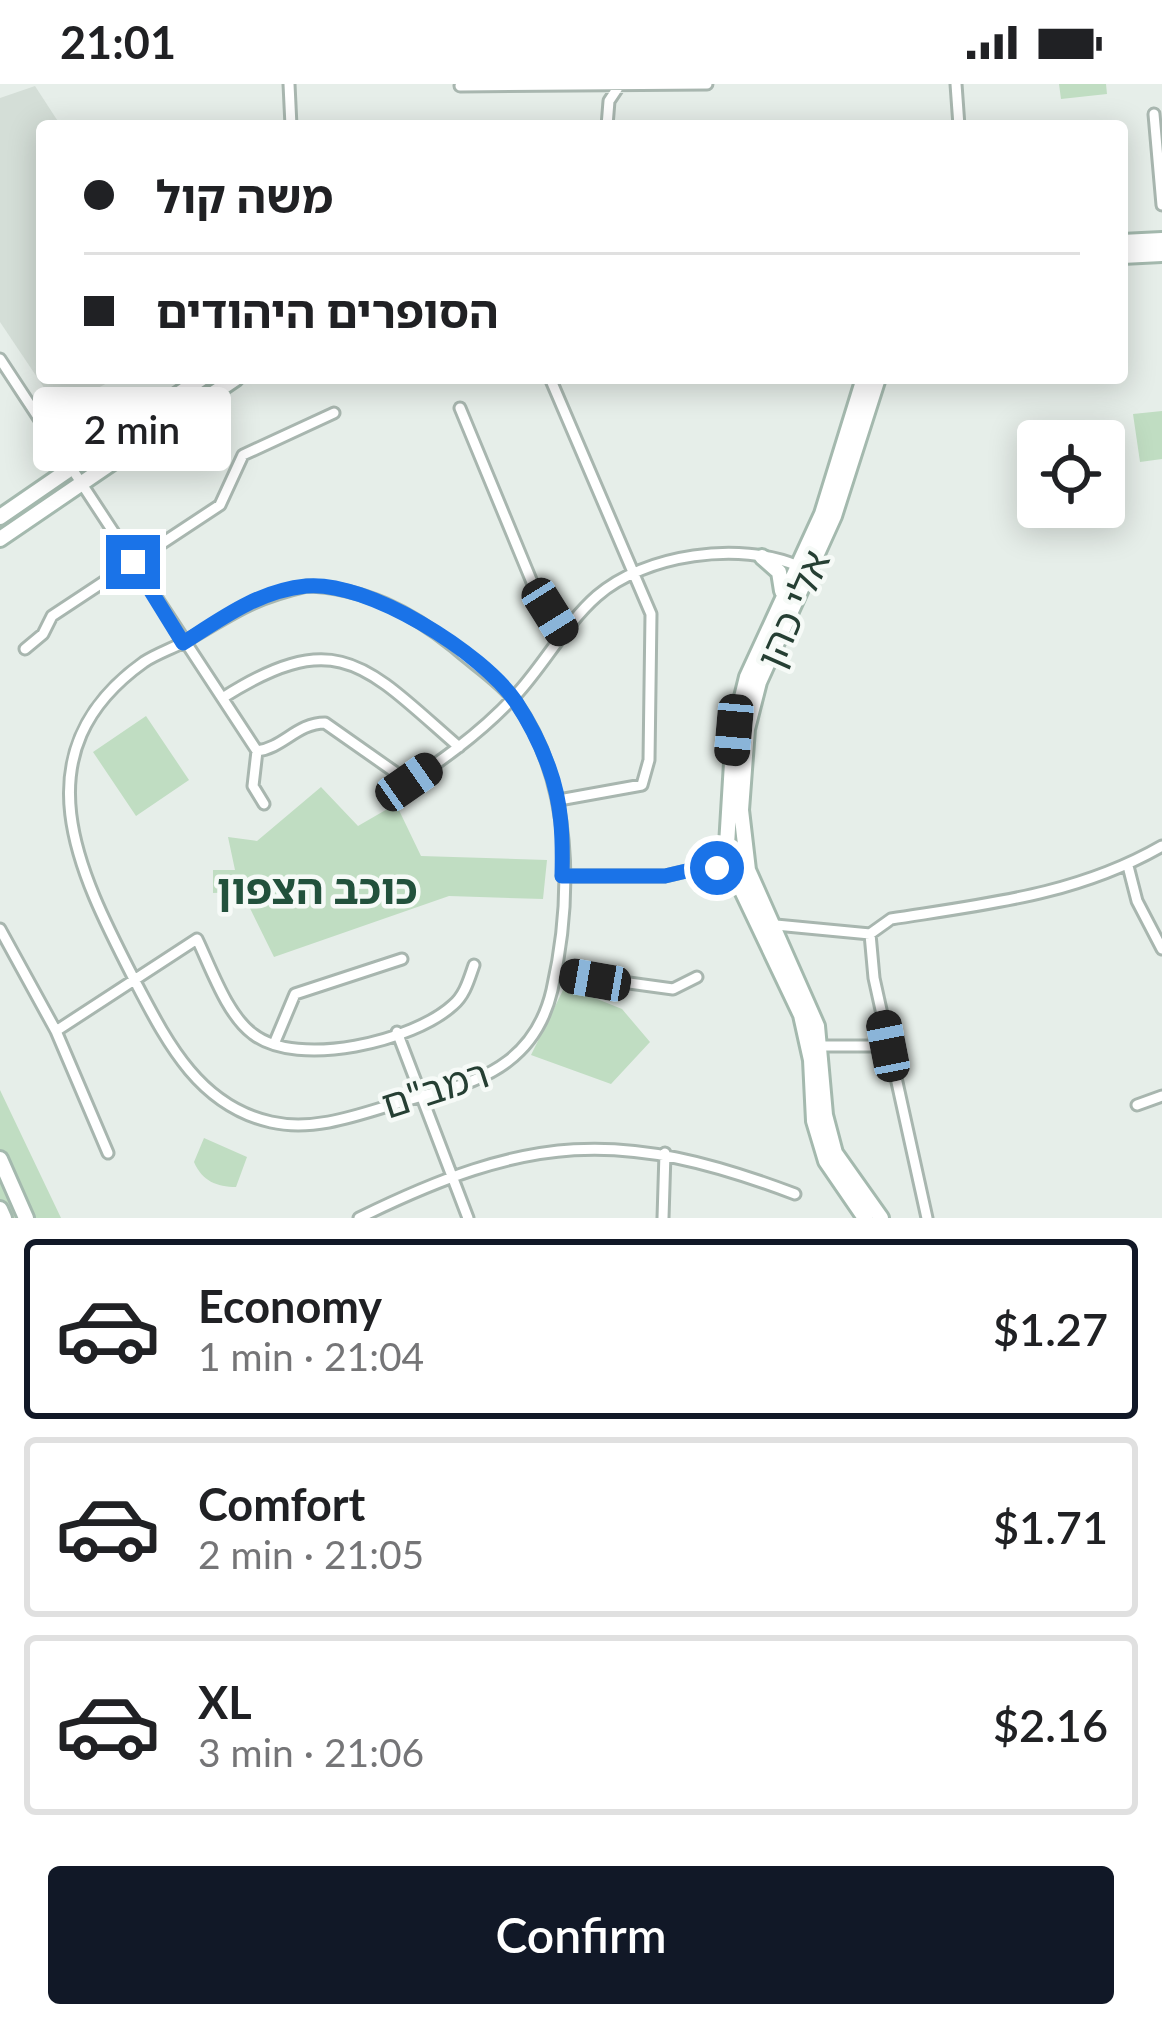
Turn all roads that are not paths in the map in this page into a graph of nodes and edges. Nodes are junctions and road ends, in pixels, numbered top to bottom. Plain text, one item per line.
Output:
1 (289, 84) edge
2 (707, 84) edge
3 (956, 84) edge
4 (460, 86) edge
5 (619, 86) edge
6 (1154, 114) dead end
7 (291, 120) edge
8 (608, 120) edge
9 (959, 120) edge
10 (1162, 205) edge
11 (1162, 240) edge
12 (1128, 242) edge
13 (1162, 254) edge
14 (1128, 256) edge
15 (0, 359) edge
16 (193, 384) edge
17 (227, 384) edge
18 (553, 384) edge
19 (862, 384) edge
20 (876, 384) edge
21 (460, 409) dead end
22 (334, 413) dead end
23 (70, 467) junction
24 (81, 484) junction
25 (0, 518) edge
26 (0, 539) edge
27 (762, 557) junction
28 (133, 562) junction
29 (803, 568) junction
30 (633, 572) junction
31 (782, 595) junction
32 (565, 637) junction
33 (183, 643) junction
34 (25, 650) dead end
35 (224, 698) junction
36 (514, 698) junction
37 (459, 746) junction
38 (257, 751) junction
39 (409, 782) junction
40 (392, 793) dead end
41 (559, 800) junction
42 (264, 805) dead end
43 (734, 846) junction
44 (1162, 846) edge
45 (716, 864) junction
46 (1128, 866) junction
47 (742, 874) junction
48 (562, 876) junction
49 (776, 925) junction
50 (0, 929) edge
51 (870, 934) junction
52 (1162, 949) edge
53 (402, 959) dead end
54 (474, 964) dead end
55 (556, 973) junction
56 (697, 976) dead end
57 (134, 978) junction
58 (56, 1031) junction
59 (397, 1032) junction
60 (274, 1044) junction
61 (822, 1046) junction
62 (888, 1046) junction
63 (1162, 1096) edge
64 (418, 1097) junction
65 (1137, 1105) dead end
66 (108, 1153) dead end
67 (665, 1153) junction
68 (0, 1160) edge
69 (450, 1177) junction
70 (795, 1194) dead end
71 (0, 1209) edge
72 (4, 1218) edge
73 (26, 1218) edge
74 (358, 1218) edge
75 (468, 1218) edge
76 (663, 1218) edge
77 (865, 1218) edge
78 (881, 1218) edge
79 (926, 1218) edge

1 - 7 street
2 - 5 street
3 - 9 street
4 - 5 street
5 - 8 street
6 - 10 street
11 - 12 street
13 - 14 street
15 - 23 street
16 - 23 street
17 - 24 street
18 - 30 street
19 - 29 street, אלי כהן
20 - 29 street, אלי כהן
21 - 32 street
22 - 28 street
23 - 24 street
23 - 25 street
24 - 26 street
24 - 28 street
27 - 29 street
27 - 30 street
27 - 31 street
28 - 33 street
28 - 34 street
29 - 31 street, אלי כהן
29 - 43 street, אלי כהן
30 - 32 street
30 - 41 street
31 - 43 street, אלי כהן
32 - 36 street
33 - 35 street
33 - 36 street, רמב"ם
33 - 57 street, רמב"ם
35 - 37 street
35 - 38 street
36 - 37 street
36 - 41 street, רמב"ם
37 - 39 street
38 - 39 street
38 - 42 street
39 - 40 street
41 - 48 street, רמב"ם
43 - 45 street
43 - 47 street
44 - 46 street
45 - 47 street
45 - 48 street
46 - 51 street
46 - 52 street
47 - 49 street
47 - 77 street
48 - 55 street, רמב"ם
49 - 51 street
49 - 61 street
50 - 58 street
51 - 62 street
53 - 60 street
54 - 59 street
55 - 56 street
55 - 64 street, רמב"ם
57 - 58 street
57 - 60 street
57 - 64 street, רמב"ם
58 - 66 street
59 - 60 street
59 - 64 street
61 - 62 street
61 - 78 street
62 - 79 street
63 - 65 street
64 - 69 street
67 - 69 street
67 - 70 street
67 - 76 street
68 - 73 street
69 - 74 street
69 - 75 street
71 - 72 street

